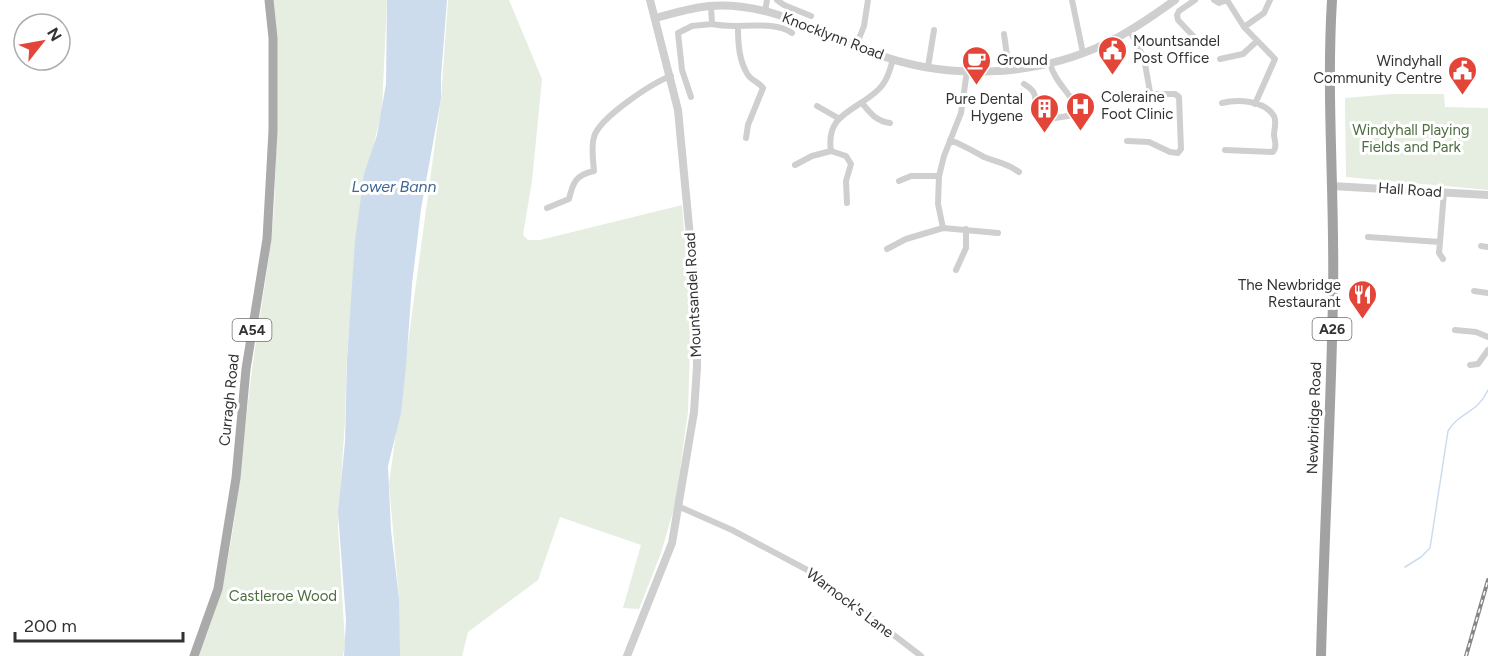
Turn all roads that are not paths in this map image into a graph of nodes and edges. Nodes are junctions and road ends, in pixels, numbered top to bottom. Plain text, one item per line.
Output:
1 (269, 0) edge
2 (650, 0) edge
3 (767, 0) edge
4 (777, 0) edge
5 (868, 0) edge
6 (1072, 0) edge
7 (1175, 0) edge
8 (1195, 0) edge
9 (1214, 0) edge
10 (1227, 0) edge
11 (1270, 0) edge
12 (1333, 0) edge
13 (691, 4) edge
14 (711, 6) junction
15 (765, 11) junction
16 (811, 16) dead end
17 (656, 18) junction
18 (712, 24) junction
19 (738, 27) junction
20 (1244, 27) junction
21 (934, 30) dead end
22 (1130, 31) junction
23 (792, 33) dead end
24 (1004, 34) dead end
25 (1194, 37) dead end
26 (1257, 41) junction
27 (856, 46) junction
28 (1083, 53) junction
29 (893, 59) junction
30 (1220, 59) dead end
31 (1050, 63) junction
32 (928, 67) junction
33 (1009, 70) junction
34 (967, 71) junction
35 (671, 76) junction
36 (1024, 84) dead end
37 (691, 97) dead end
38 (862, 103) junction
39 (1222, 103) dead end
40 (1255, 104) junction
41 (817, 106) dead end
42 (838, 118) junction
43 (890, 123) dead end
44 (746, 138) dead end
45 (950, 140) junction
46 (1127, 141) dead end
47 (1225, 150) dead end
48 (831, 151) junction
49 (795, 165) dead end
50 (1019, 172) dead end
51 (939, 176) junction
52 (899, 181) dead end
53 (1332, 186) junction
54 (1444, 192) junction
55 (1488, 195) edge
56 (847, 203) dead end
57 (547, 208) dead end
58 (943, 228) junction
59 (966, 229) junction
60 (998, 233) dead end
61 (1368, 237) dead end
62 (1440, 242) junction
63 (887, 249) dead end
64 (1443, 259) dead end
65 (956, 270) dead end
66 (1474, 291) dead end
67 (1488, 293) edge
68 (1455, 330) dead end
69 (1488, 337) edge
70 (1488, 350) edge
71 (1470, 364) dead end
72 (680, 507) junction
73 (194, 656) edge
74 (627, 656) edge
75 (921, 656) edge
76 (1321, 656) edge

1 - 73 main road, Curragh Road / A54
2 - 17 street, Mountsandel Road
3 - 15 street
4 - 16 street
5 - 27 street
6 - 28 street
7 - 22 street, Knocklynn Road
8 - 25 street
9 - 10 street
10 - 20 street
11 - 20 street
12 - 53 highway, Newbridge Road / A26
13 - 14 street, Knocklynn Road
13 - 17 street, Knocklynn Road
14 - 15 street, Knocklynn Road
14 - 18 street
15 - 27 street, Knocklynn Road
17 - 35 street, Mountsandel Road
18 - 19 street
18 - 37 street
19 - 23 street
19 - 44 street
20 - 26 street
21 - 32 street
22 - 28 street, Knocklynn Road
22 - 46 street
24 - 33 street
26 - 30 street
26 - 40 street
27 - 29 street, Knocklynn Road
28 - 31 street, Knocklynn Road
29 - 32 street, Knocklynn Road
29 - 38 street
31 - 33 street, Knocklynn Road
31 - 36 street
32 - 34 street, Knocklynn Road
33 - 34 street, Knocklynn Road
34 - 45 street
35 - 57 street
35 - 72 street, Mountsandel Road
38 - 42 street
38 - 43 street
39 - 40 street
40 - 47 street
41 - 42 street
42 - 48 street
45 - 50 street
45 - 51 street
48 - 49 street
48 - 56 street
51 - 52 street
51 - 58 street
53 - 54 street, Hall Road
53 - 76 highway, Newbridge Road / A26
54 - 55 street, Hall Road
54 - 62 street
58 - 59 street
58 - 63 street
59 - 60 street
59 - 65 street
61 - 62 street
62 - 64 street
66 - 67 street
68 - 69 street
70 - 71 street
72 - 74 street, Mountsandel Road
72 - 75 street, Warnock's Lane

